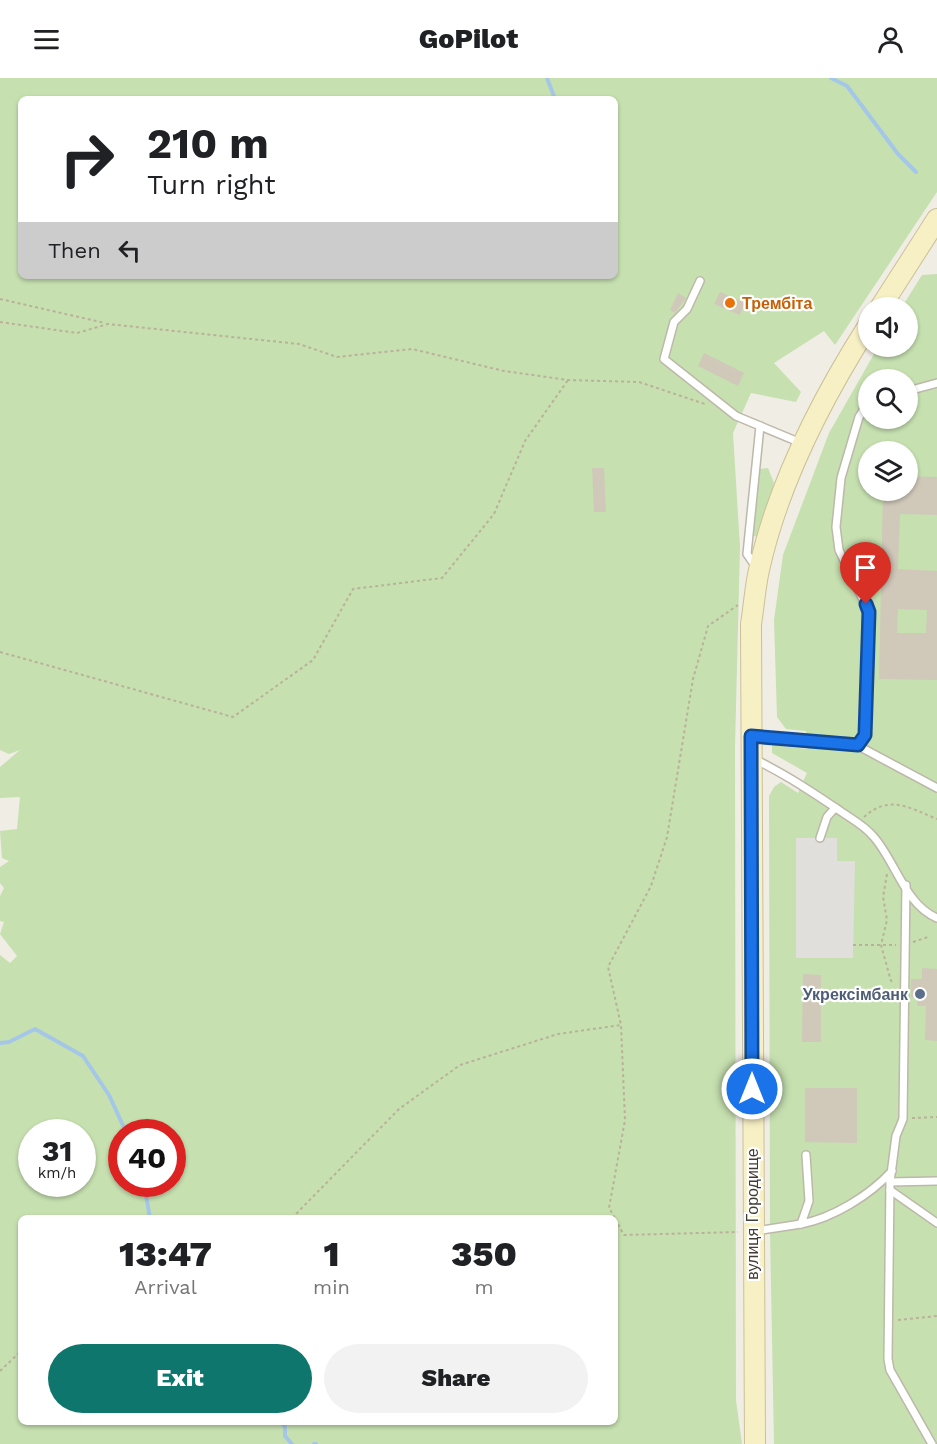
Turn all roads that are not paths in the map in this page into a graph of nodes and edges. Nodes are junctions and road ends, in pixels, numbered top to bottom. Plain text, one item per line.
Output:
1 (937, 219) edge
2 (700, 281) dead end
3 (887, 297) edge
4 (858, 343) edge
5 (937, 383) edge
6 (918, 388) edge
7 (858, 420) edge
8 (760, 426) junction
9 (803, 444) junction
10 (759, 570) junction
11 (751, 736) junction
12 (858, 745) junction
13 (751, 758) junction
14 (937, 788) edge
15 (835, 808) junction
16 (820, 838) dead end
17 (906, 885) junction
18 (937, 918) edge
19 (806, 1155) dead end
20 (892, 1171) junction
21 (937, 1181) edge
22 (890, 1182) junction
23 (890, 1190) junction
24 (937, 1222) edge
25 (801, 1224) junction
26 (746, 1231) junction
27 (754, 1444) edge
28 (932, 1444) edge

1 - 3 street
2 - 8 lane
4 - 9 street, вулиця Городище
5 - 6 lane
7 - 12 lane
8 - 9 lane
8 - 10 lane
9 - 10 street, вулиця Городище
10 - 11 street, вулиця Городище
11 - 12 lane
11 - 13 street, вулиця Городище
12 - 14 lane
13 - 15 lane
13 - 26 street, вулиця Городище
15 - 16 lane
15 - 17 lane
17 - 18 lane
17 - 20 lane
19 - 25 lane
20 - 22 lane
20 - 25 lane
21 - 22 lane
22 - 23 lane
23 - 24 lane
23 - 28 lane
25 - 26 lane
26 - 27 street, вулиця Городище

